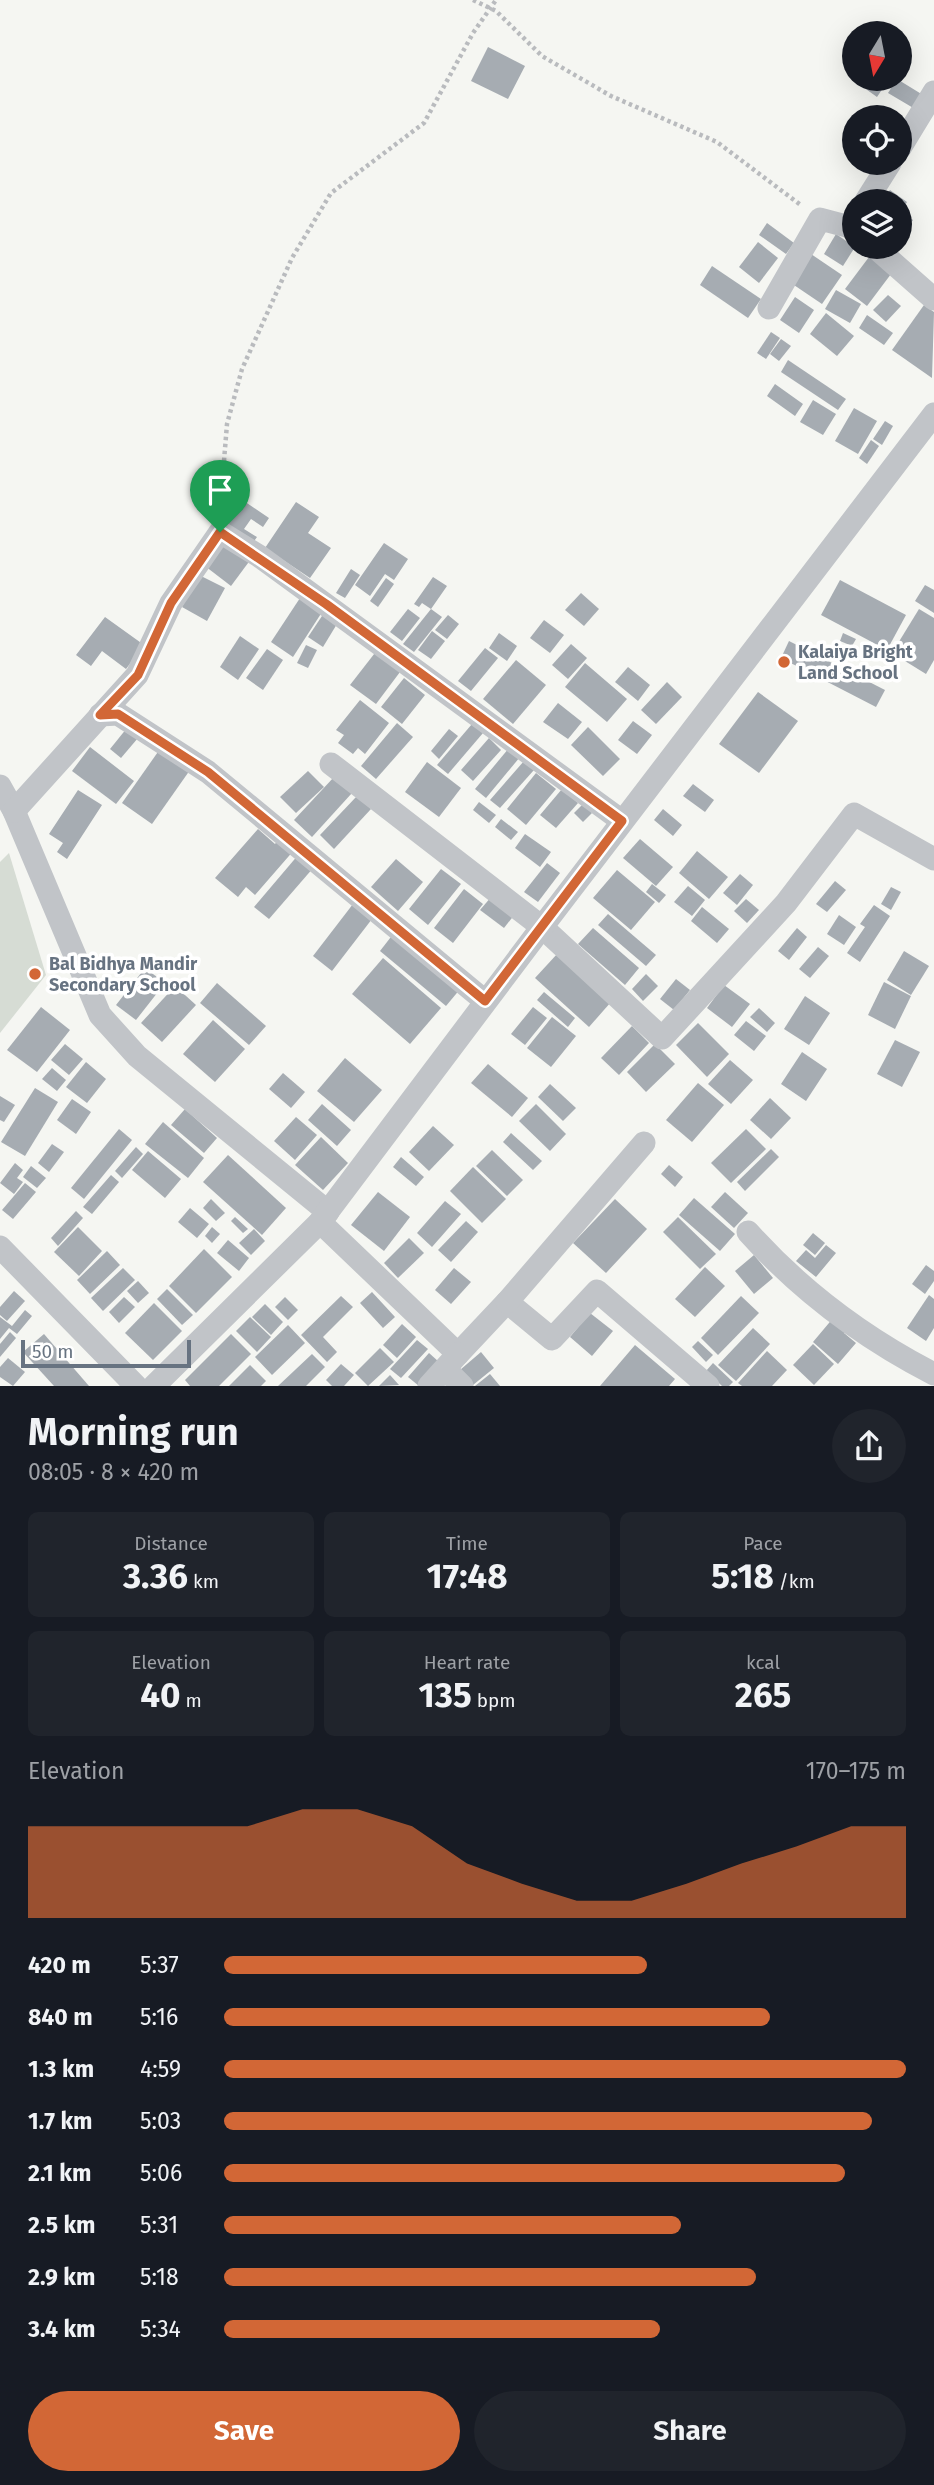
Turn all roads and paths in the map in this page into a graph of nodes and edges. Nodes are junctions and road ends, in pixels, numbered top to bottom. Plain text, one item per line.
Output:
1 (473, 0) edge
2 (496, 0) edge
3 (490, 8) junction
4 (934, 92) edge
5 (912, 128) edge
6 (820, 219) junction
7 (842, 223) edge
8 (889, 259) edge
9 (934, 299) edge
10 (769, 308) dead end
11 (934, 414) edge
12 (220, 532) junction
13 (100, 715) junction
14 (331, 764) dead end
15 (0, 786) edge
16 (14, 811) junction
17 (622, 821) junction
18 (934, 859) edge
19 (541, 927) junction
20 (485, 1001) junction
21 (644, 1143) dead end
22 (324, 1217) junction
23 (748, 1233) dead end
24 (0, 1247) edge
25 (507, 1302) junction
26 (452, 1361) junction
27 (934, 1374) edge
28 (136, 1386) edge
29 (154, 1386) edge
30 (429, 1386) edge
31 (463, 1386) edge
32 (708, 1386) edge

1 - 3 path
2 - 3 path
3 - 6 path
3 - 12 path
4 - 5 street
6 - 7 street
6 - 10 street
8 - 9 street
11 - 17 street
12 - 13 street
12 - 17 street
13 - 16 street
13 - 20 street
14 - 19 street
15 - 16 street
16 - 22 street
17 - 19 street
18 - 19 street
19 - 20 street
20 - 22 street
21 - 25 street
22 - 26 street
22 - 29 street
23 - 27 street
24 - 28 street
25 - 26 street
25 - 32 street
26 - 30 street
26 - 31 street

